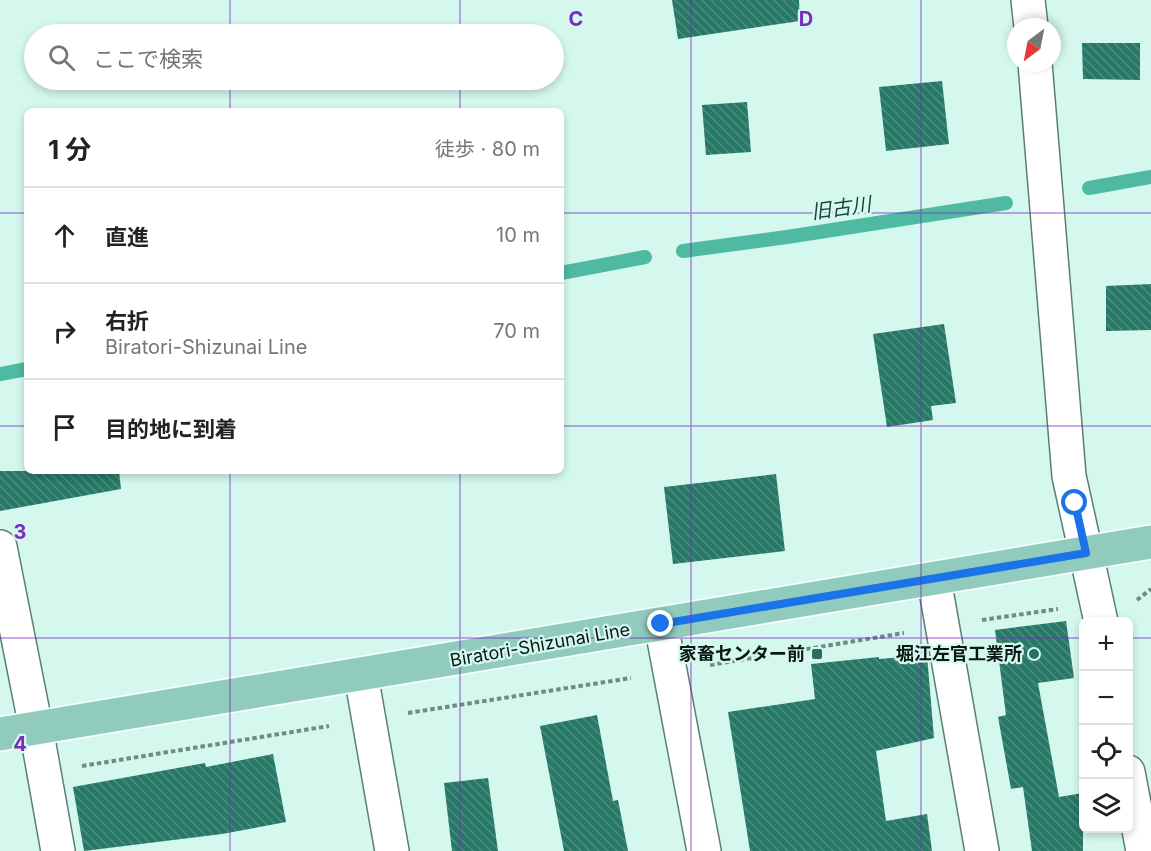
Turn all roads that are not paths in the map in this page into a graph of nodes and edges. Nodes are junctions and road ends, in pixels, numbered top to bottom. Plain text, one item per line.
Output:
1 (1028, 0) edge
2 (1030, 18) edge
3 (1036, 72) edge
4 (1151, 542) edge
5 (0, 547) edge
6 (1086, 553) junction
7 (934, 579) junction
8 (1100, 617) edge
9 (661, 624) junction
10 (361, 675) junction
11 (36, 728) junction
12 (0, 734) edge
13 (1130, 779) edge
14 (1144, 839) edge
15 (58, 851) edge
16 (392, 851) edge
17 (704, 851) edge
18 (982, 851) edge

1 - 2 street
3 - 6 street
4 - 6 main road, Biratori-Shizunai Line
5 - 11 street
6 - 7 main road, Biratori-Shizunai Line
6 - 8 street
7 - 9 main road, Biratori-Shizunai Line
7 - 18 street
9 - 10 main road, Biratori-Shizunai Line
9 - 17 street
10 - 11 main road, Biratori-Shizunai Line
10 - 16 street
11 - 12 main road, Biratori-Shizunai Line
11 - 15 street
13 - 14 street

